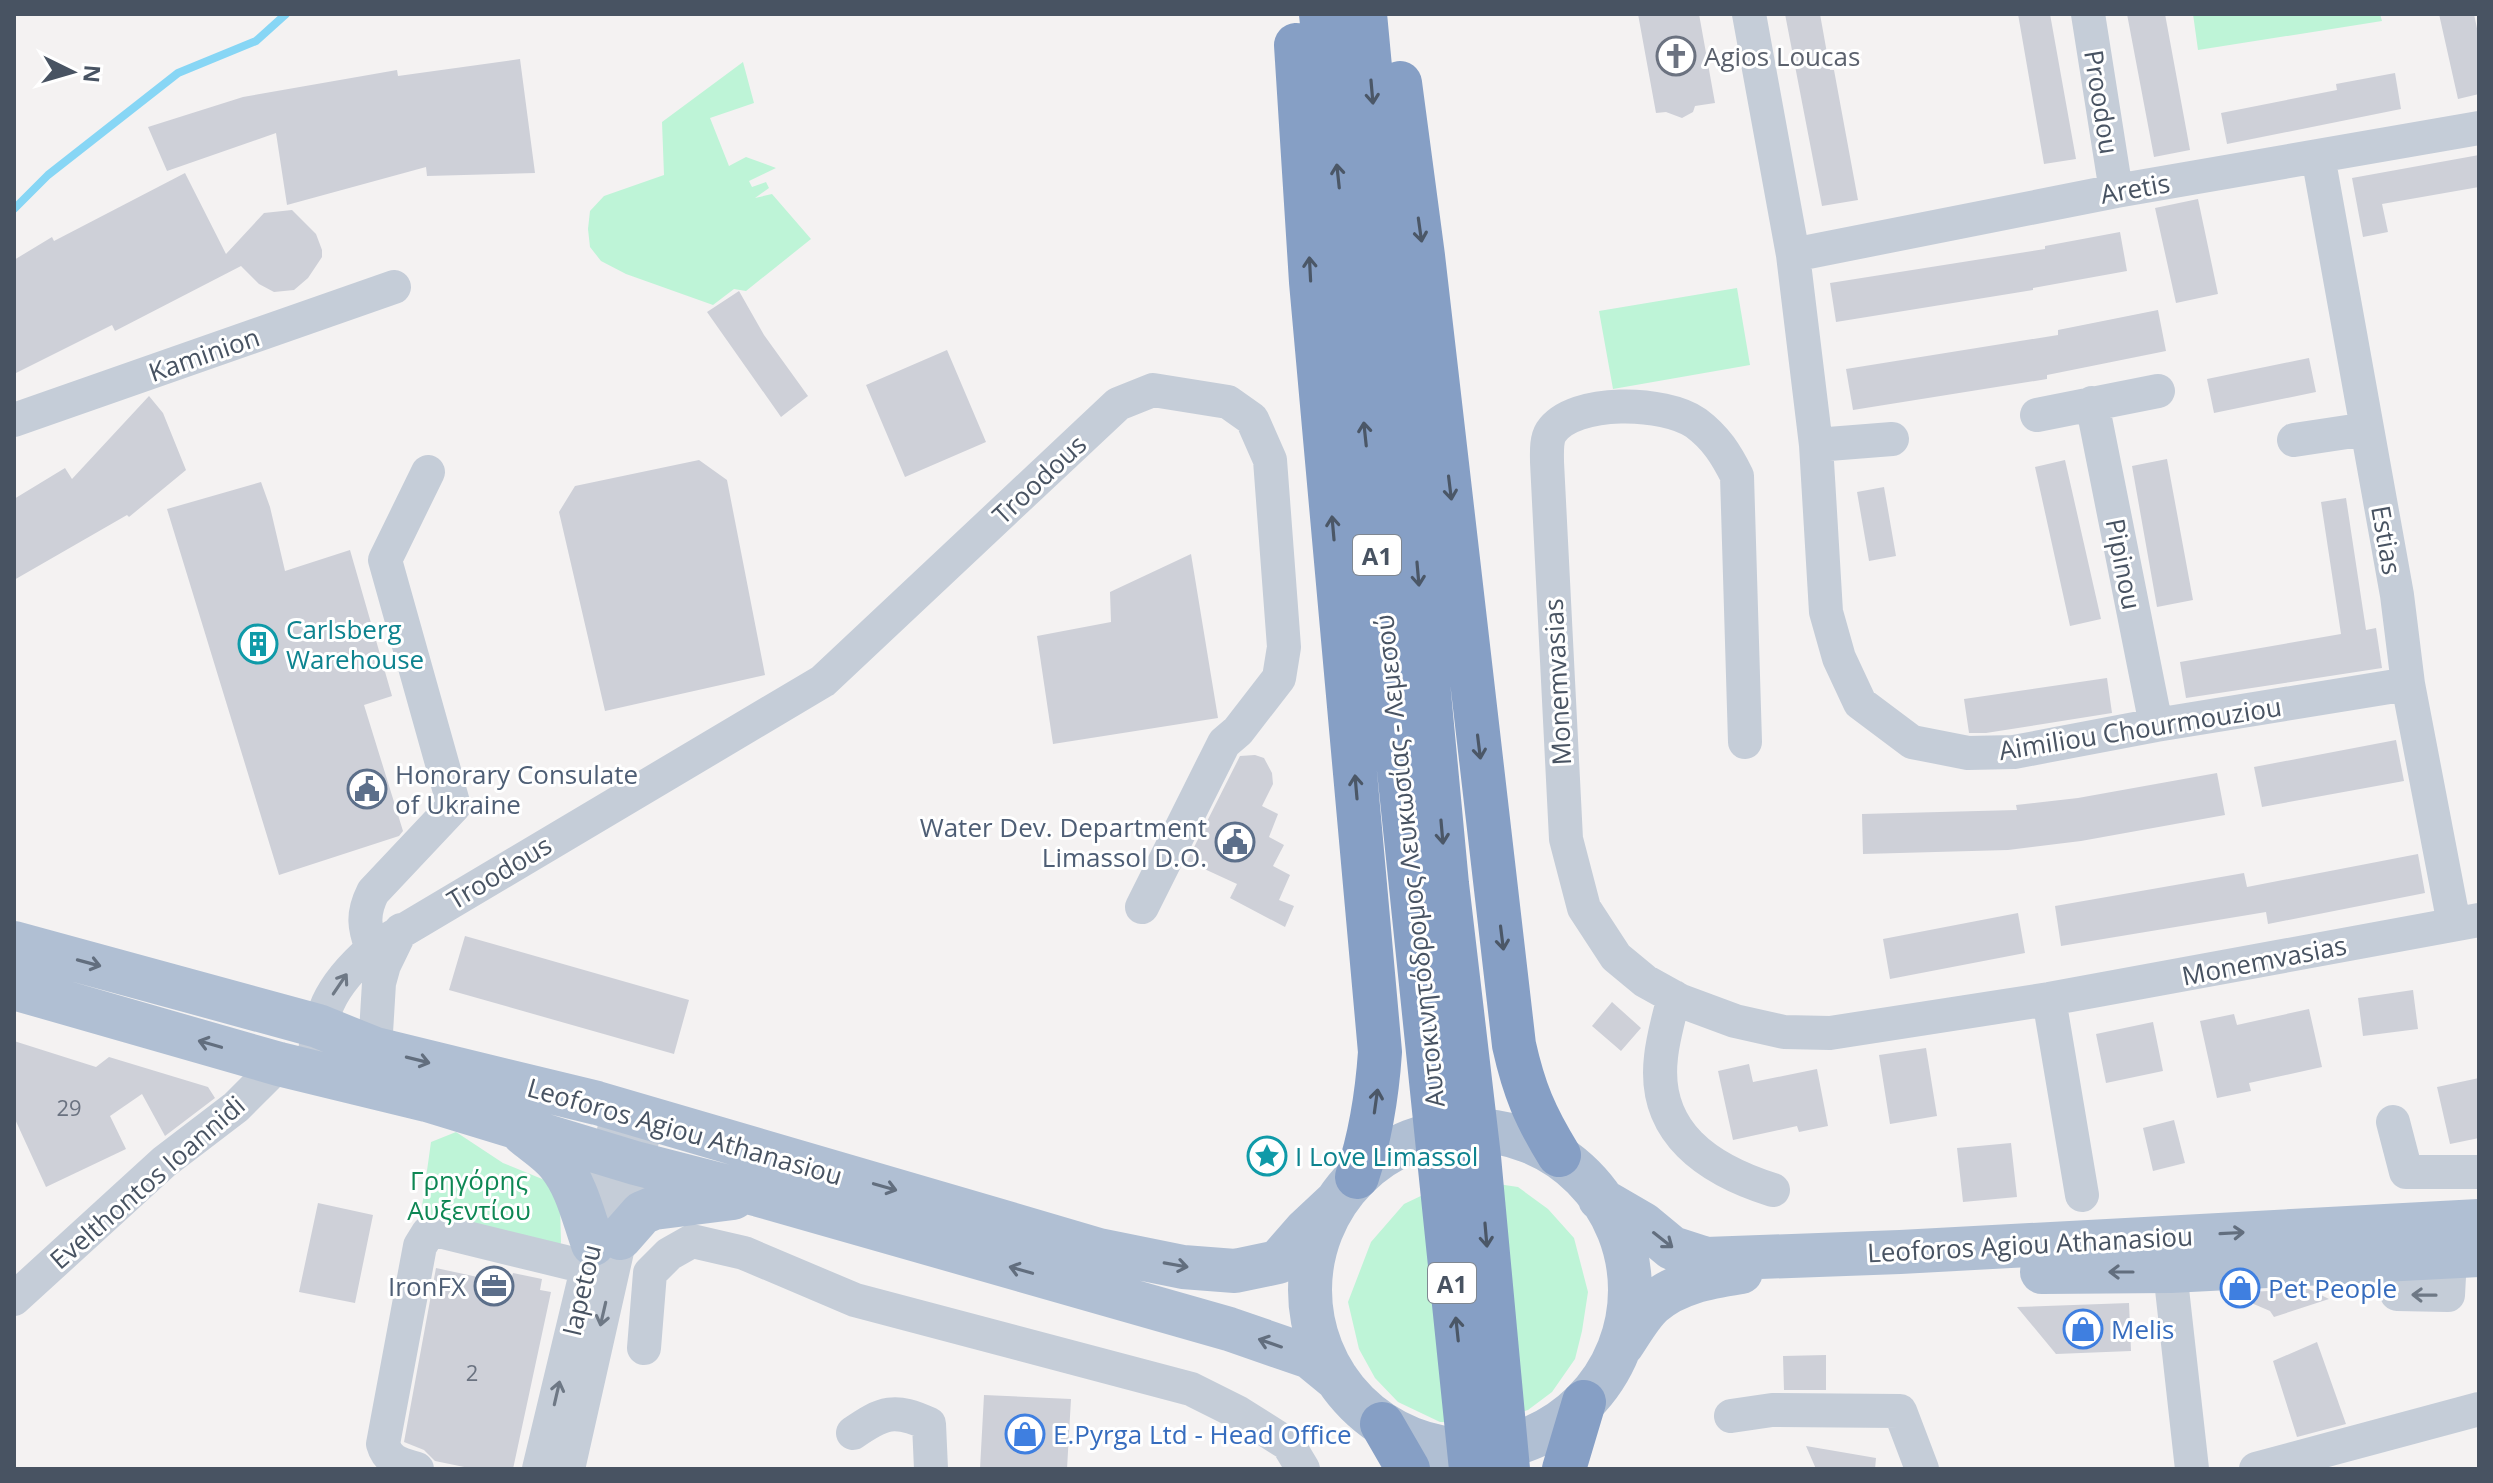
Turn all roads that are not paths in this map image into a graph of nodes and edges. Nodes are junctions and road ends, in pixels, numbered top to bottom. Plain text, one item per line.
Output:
1 (1294, 14) edge
2 (1321, 14) edge
3 (1365, 14) edge
4 (1390, 14) edge
5 (1749, 14) edge
6 (2088, 14) edge
7 (2479, 128) edge
8 (2318, 156) junction
9 (2116, 191) junction
10 (1793, 255) junction
11 (394, 287) dead end
12 (2158, 391) dead end
13 (2092, 403) junction
14 (2037, 415) dead end
15 (14, 420) edge
16 (2367, 429) junction
17 (1892, 439) dead end
18 (2294, 440) dead end
19 (1816, 445) junction
20 (428, 472) dead end
21 (2408, 684) junction
22 (2156, 725) junction
23 (1745, 742) dead end
24 (1142, 907) dead end
25 (2466, 922) edge
26 (402, 930) junction
27 (14, 943) edge
28 (372, 949) junction
29 (14, 988) edge
30 (1674, 997) junction
31 (2049, 999) junction
32 (318, 1026) junction
33 (375, 1049) junction
34 (295, 1067) junction
35 (633, 1114) junction
36 (2393, 1122) dead end
37 (516, 1129) junction
38 (1559, 1155) junction
39 (622, 1159) junction
40 (2479, 1172) edge
41 (1347, 1189) junction
42 (1773, 1190) dead end
43 (759, 1195) junction
44 (2082, 1195) dead end
45 (1598, 1198) junction
46 (2479, 1221) edge
47 (600, 1249) junction
48 (2464, 1257) edge
49 (2170, 1271) junction
50 (14, 1299) edge
51 (644, 1348) dead end
52 (1618, 1350) junction
53 (1338, 1380) junction
54 (1584, 1402) junction
55 (2479, 1409) edge
56 (1731, 1416) dead end
57 (1382, 1424) joint
58 (853, 1433) dead end
59 (1519, 1454) edge
60 (1420, 1457) edge
61 (417, 1469) edge
62 (539, 1469) edge
63 (568, 1469) edge
64 (931, 1469) edge
65 (1303, 1469) edge
66 (1471, 1469) edge
67 (1564, 1469) edge
68 (1922, 1469) edge
69 (2192, 1469) edge
70 (2256, 1469) edge

41 -> 1 highway
66 -> 2 highway, Αυτοκινητόδρομος Λευκωσίας - Λεμεσού / A1
3 -> 59 highway, Αυτοκινητόδρομος Λευκωσίας - Λεμεσού / A1
4 -> 38 highway
5 - 10 street, Aimiliou Chourmouziou
6 - 9 street, Proodou
7 - 8 street, Aretis
8 - 9 street, Aretis
8 - 16 street, Estias
9 - 10 street, Aretis
10 - 19 street, Aimiliou Chourmouziou
11 - 15 street, Kaminion
12 - 13 street
13 - 14 street
13 - 22 street, Pipinou
16 - 18 street
16 - 21 street, Estias
17 - 19 street
19 - 22 street, Aimiliou Chourmouziou
20 - 28 street
21 - 22 street, Aimiliou Chourmouziou
21 - 25 street, Estias
23 - 30 street, Monemvasias
24 - 26 street, Troodous
25 - 31 street, Monemvasias
26 - 28 street, Troodous
26 - 33 street
27 -> 32 main road, Leoforos Agiou Athanasiou
32 -> 28 street, Troodous
34 -> 29 main road, Leoforos Agiou Athanasiou
30 - 31 street, Monemvasias
30 - 42 street
31 - 44 street
32 - 33 main road, Leoforos Agiou Athanasiou
32 - 34 street, Troodous
33 -> 35 main road, Leoforos Agiou Athanasiou
34 - 37 main road, Leoforos Agiou Athanasiou
34 - 50 street, Evelthontos Ioannidi
35 - 39 street, Iapetou
35 -> 41 main road, Leoforos Agiou Athanasiou
36 - 40 street
37 - 39 main road, Leoforos Agiou Athanasiou
37 - 47 main road
38 - 41 main road, Leoforos Agiou Athanasiou
38 - 45 main road
39 - 43 main road, Leoforos Agiou Athanasiou
39 - 47 street, Iapetou
41 - 53 main road
43 - 47 main road
53 -> 43 main road, Leoforos Agiou Athanasiou
45 -> 46 main road, Leoforos Agiou Athanasiou
45 - 52 main road
47 - 61 street
62 -> 47 street, Iapetou
47 -> 63 street, Iapetou
48 -> 49 main road, Leoforos Agiou Athanasiou
49 -> 52 main road, Leoforos Agiou Athanasiou
49 - 69 street
51 - 65 street
52 - 54 main road
53 - 57 main road
54 - 59 main road
54 - 67 highway
55 - 70 street
56 - 68 street
57 - 60 highway
58 - 64 street
59 - 60 main road

